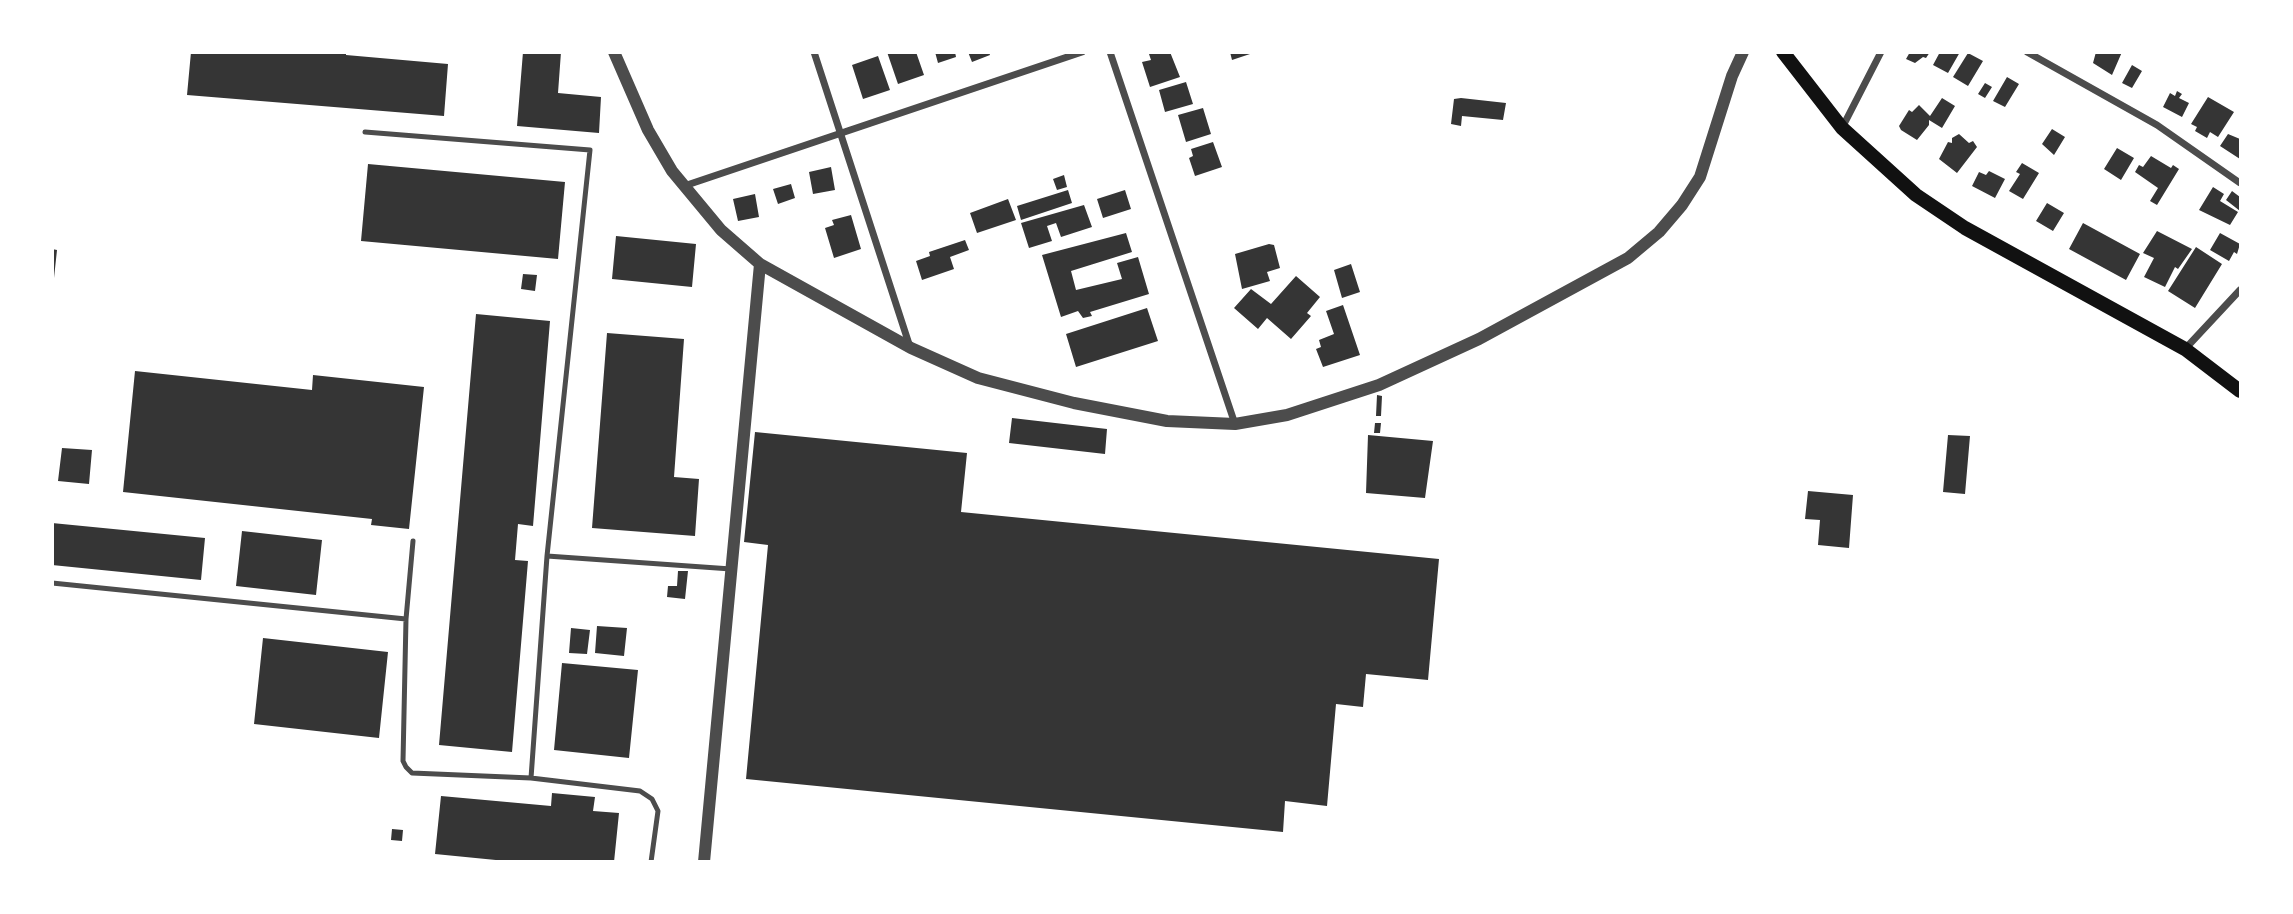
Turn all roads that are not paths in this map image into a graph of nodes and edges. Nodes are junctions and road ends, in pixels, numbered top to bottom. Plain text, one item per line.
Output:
1 (614, 52) edge
2 (814, 52) edge
3 (1082, 52) edge
4 (1110, 52) edge
5 (1744, 52) edge
6 (1783, 52) edge
7 (1881, 52) edge
8 (2027, 52) edge
9 (1842, 128) junction
10 (365, 132) dead end
11 (840, 133) junction
12 (2241, 183) edge
13 (684, 186) junction
14 (760, 264) junction
15 (2241, 290) edge
16 (911, 348) junction
17 (2185, 349) junction
18 (2241, 391) edge
19 (1235, 424) junction
20 (414, 541) dead end
21 (547, 556) junction
22 (731, 569) junction
23 (52, 583) edge
24 (406, 619) junction
25 (531, 778) junction
26 (651, 862) edge
27 (704, 862) edge

1 - 13 street
2 - 11 street
3 - 11 street
4 - 19 street
5 - 19 street
6 - 9 main road
7 - 9 street
8 - 12 street
9 - 17 main road
10 - 21 lane
11 - 13 street
11 - 16 street
13 - 14 street
14 - 16 street
14 - 22 street
15 - 17 street
16 - 19 street
17 - 18 main road
20 - 24 lane
21 - 22 lane
21 - 25 lane
22 - 27 street
23 - 24 lane
24 - 25 lane
25 - 26 lane

